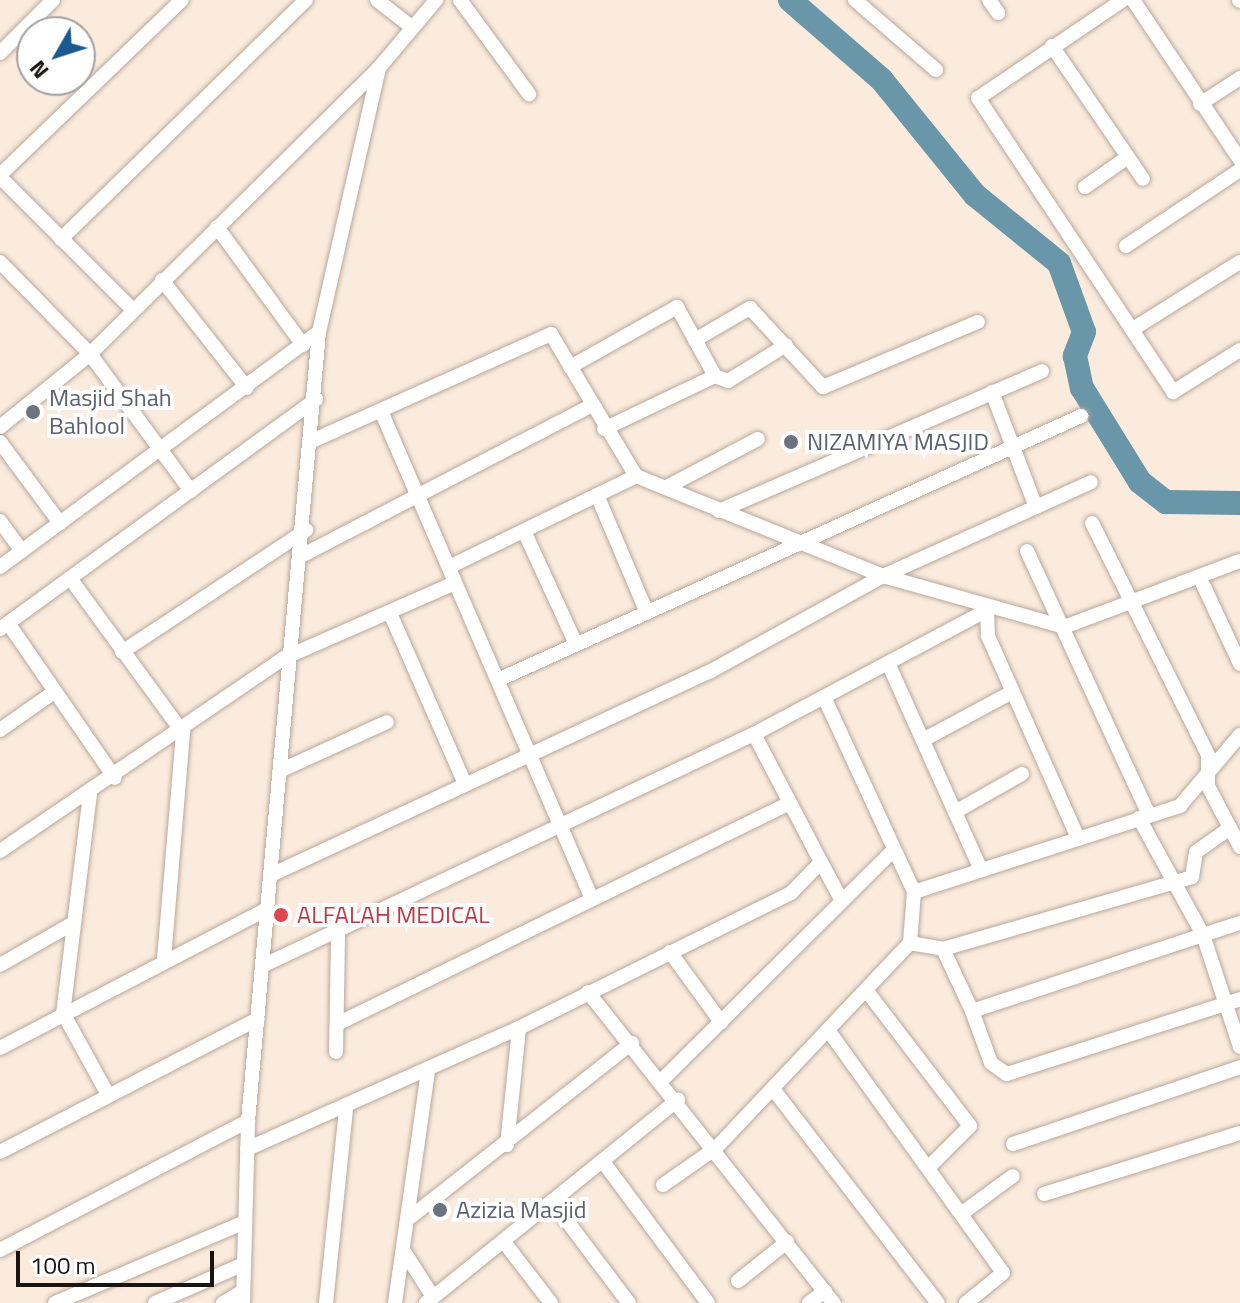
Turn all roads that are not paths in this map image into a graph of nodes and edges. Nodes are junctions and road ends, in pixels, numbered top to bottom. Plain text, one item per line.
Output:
1 (53, 0) edge
2 (182, 0) edge
3 (306, 0) edge
4 (377, 0) edge
5 (436, 0) edge
6 (460, 0) edge
7 (855, 0) edge
8 (989, 0) edge
9 (1123, 0) edge
10 (1133, 0) edge
11 (1105, 5) edge
12 (998, 13) dead end
13 (409, 25) junction
14 (1052, 46) junction
15 (2, 47) edge
16 (379, 68) junction
17 (936, 70) dead end
18 (1240, 78) edge
19 (529, 94) dead end
20 (1200, 104) junction
21 (1128, 157) junction
22 (1240, 160) edge
23 (1240, 170) edge
24 (0, 176) edge
25 (1143, 179) dead end
26 (1085, 187) dead end
27 (217, 227) junction
28 (61, 239) junction
29 (1126, 246) dead end
30 (0, 262) edge
31 (1240, 262) edge
32 (162, 280) junction
33 (132, 309) junction
34 (978, 322) dead end
35 (1133, 329) junction
36 (319, 332) junction
37 (695, 340) junction
38 (303, 345) junction
39 (786, 345) junction
40 (1240, 350) edge
41 (90, 354) junction
42 (570, 367) junction
43 (1042, 371) dead end
44 (715, 376) junction
45 (247, 388) junction
46 (992, 392) junction
47 (316, 399) junction
48 (590, 406) junction
49 (381, 411) junction
50 (1081, 416) dead end
51 (0, 427) edge
52 (604, 429) junction
53 (758, 439) dead end
54 (314, 440) junction
55 (0, 442) edge
56 (1013, 447) junction
57 (161, 448) junction
58 (636, 476) junction
59 (1091, 482) dead end
60 (665, 488) junction
61 (191, 491) junction
62 (416, 491) junction
63 (597, 495) junction
64 (1036, 507) junction
65 (719, 511) junction
66 (0, 521) edge
67 (60, 523) junction
68 (1092, 523) dead end
69 (306, 530) junction
70 (524, 531) junction
71 (799, 544) junction
72 (22, 551) junction
73 (1027, 551) dead end
74 (303, 555) junction
75 (1240, 561) edge
76 (453, 565) junction
77 (0, 567) edge
78 (883, 576) junction
79 (1199, 576) junction
80 (70, 578) junction
81 (455, 583) junction
82 (1132, 600) junction
83 (987, 610) junction
84 (390, 613) junction
85 (647, 613) junction
86 (4, 626) edge
87 (1064, 627) junction
88 (576, 644) junction
89 (122, 652) junction
90 (284, 658) junction
91 (888, 663) junction
92 (1240, 664) edge
93 (500, 679) junction
94 (54, 692) junction
95 (1012, 692) junction
96 (824, 697) junction
97 (387, 722) dead end
98 (0, 730) edge
99 (183, 733) junction
100 (754, 734) junction
101 (1240, 735) edge
102 (923, 740) junction
103 (534, 754) junction
104 (284, 769) junction
105 (1207, 769) junction
106 (1022, 774) dead end
107 (115, 778) junction
108 (465, 784) junction
109 (90, 794) junction
110 (790, 803) junction
111 (955, 812) junction
112 (1144, 816) junction
113 (561, 825) junction
114 (1230, 828) junction
115 (1077, 836) junction
116 (1240, 847) edge
117 (894, 850) junction
118 (0, 851) edge
119 (821, 862) junction
120 (981, 870) junction
121 (271, 875) junction
122 (1175, 882) junction
123 (914, 892) junction
124 (592, 899) junction
125 (842, 901) junction
126 (265, 910) junction
127 (1240, 923) edge
128 (70, 925) junction
129 (338, 935) junction
130 (1203, 935) junction
131 (910, 943) junction
132 (943, 949) junction
133 (670, 952) junction
134 (164, 960) junction
135 (0, 965) edge
136 (262, 966) junction
137 (866, 990) junction
138 (588, 992) junction
139 (1233, 1001) edge
140 (972, 1011) junction
141 (63, 1013) junction
142 (258, 1019) junction
143 (721, 1022) junction
144 (337, 1024) junction
145 (519, 1028) junction
146 (828, 1030) junction
147 (632, 1043) junction
148 (1240, 1047) edge
149 (0, 1048) edge
150 (336, 1052) dead end
151 (1240, 1067) edge
152 (428, 1070) junction
153 (663, 1079) junction
154 (773, 1089) junction
155 (107, 1093) junction
156 (678, 1100) junction
157 (346, 1109) junction
158 (248, 1121) junction
159 (1240, 1133) edge
160 (1013, 1144) dead end
161 (507, 1145) junction
162 (716, 1148) junction
163 (247, 1149) junction
164 (0, 1152) edge
165 (604, 1163) junction
166 (928, 1168) junction
167 (1013, 1176) dead end
168 (663, 1185) dead end
169 (1044, 1194) dead end
170 (552, 1201) junction
171 (961, 1214) junction
172 (412, 1216) junction
173 (243, 1223) junction
174 (504, 1242) junction
175 (787, 1242) junction
176 (0, 1250) edge
177 (405, 1253) junction
178 (244, 1264) junction
179 (738, 1281) dead end
180 (243, 1297) edge
181 (830, 1297) edge
182 (429, 1300) edge
183 (705, 1302) edge
184 (55, 1303) edge
185 (155, 1303) edge
186 (223, 1303) edge
187 (326, 1303) edge
188 (395, 1303) edge
189 (551, 1303) edge
190 (629, 1303) edge
191 (809, 1303) edge
192 (938, 1303) edge
193 (966, 1303) edge

1 - 15 street
2 - 24 street
3 - 28 street
4 - 13 street
5 - 13 street
6 - 19 street
7 - 17 street
8 - 12 street
9 - 11 street
10 - 20 street
11 - 14 street
13 - 16 street
14 - 21 street
14 - 35 street
16 - 27 street
16 - 36 street
18 - 20 street
20 - 22 street
21 - 25 street
21 - 26 street
23 - 29 street
24 - 28 street
27 - 32 street
27 - 38 street
28 - 33 street
30 - 41 street
31 - 35 street
32 - 33 street
32 - 45 street
33 - 41 street
34 - 39 street
35 - 40 street
36 - 38 street
36 - 47 street
37 - 39 street
37 - 42 street
37 - 44 street
38 - 45 street
39 - 44 street
41 - 51 street
41 - 57 street
42 - 48 street
42 - 49 street
43 - 46 street
44 - 52 street
45 - 57 street
46 - 56 street
46 - 65 street
47 - 54 street
47 - 61 street
48 - 52 street
48 - 62 street
49 - 54 street
49 - 62 street
50 - 56 street
52 - 58 street
53 - 60 street
54 - 69 street
55 - 67 street
56 - 64 street
56 - 71 street
57 - 61 street
57 - 67 street
58 - 60 street
58 - 63 street
59 - 64 street
60 - 65 street
61 - 80 street
62 - 74 street
62 - 76 street
63 - 70 street
63 - 85 street
64 - 78 street
65 - 71 street
66 - 72 street
67 - 72 street
68 - 82 street
69 - 74 street
69 - 89 street
70 - 76 street
70 - 88 street
71 - 78 street
71 - 85 street
72 - 77 street
73 - 87 street
74 - 90 street
75 - 79 street
76 - 81 street
78 - 83 street
78 - 103 street
79 - 82 street
79 - 92 street
80 - 86 street
80 - 89 street
81 - 84 street
81 - 93 street
82 - 87 street
82 - 105 street
83 - 87 street
83 - 91 street
83 - 95 street
84 - 90 street
84 - 108 street
85 - 88 street
86 - 94 street
87 - 112 street
88 - 93 street
89 - 99 street
90 - 99 street
90 - 104 street
91 - 96 street
91 - 102 street
93 - 103 street
94 - 98 street
94 - 107 street
95 - 102 street
95 - 115 street
96 - 100 street
96 - 117 street
97 - 104 street
99 - 107 street
99 - 134 street
100 - 110 street
100 - 113 street
101 - 105 street
102 - 111 street
103 - 108 street
103 - 113 street
104 - 121 street
105 - 112 street
105 - 114 street
106 - 111 street
107 - 109 street
108 - 121 street
109 - 118 street
109 - 128 street
110 - 119 street
110 - 124 street
111 - 120 street
112 - 115 street
112 - 122 street
113 - 124 street
113 - 129 street
114 - 116 street
114 - 122 street
115 - 120 street
117 - 123 street
117 - 125 street
119 - 125 street
119 - 133 street
120 - 123 street
121 - 126 street
122 - 130 street
122 - 132 street
123 - 131 street
124 - 144 street
125 - 143 street
126 - 134 street
126 - 136 street
127 - 130 street
128 - 135 street
128 - 141 street
129 - 136 street
129 - 144 street
130 - 139 street
130 - 140 street
131 - 132 street
131 - 137 street
132 - 140 street
133 - 138 street
133 - 143 street
134 - 141 street
136 - 142 street
137 - 146 street
137 - 166 street
138 - 145 street
138 - 147 street
139 - 140 street
139 - 148 street
141 - 149 street
141 - 155 street
142 - 155 street
142 - 158 street
143 - 153 street
144 - 150 street
145 - 152 street
145 - 161 street
146 - 154 street
146 - 166 street
147 - 153 street
147 - 161 street
151 - 160 street
152 - 157 street
152 - 172 street
153 - 156 street
154 - 162 street
154 - 192 street
155 - 164 street
156 - 162 street
156 - 165 street
157 - 163 street
157 - 187 street
158 - 163 street
158 - 176 street
159 - 169 street
161 - 172 street
162 - 168 street
162 - 175 street
163 - 173 street
165 - 170 street
165 - 183 street
166 - 171 street
167 - 171 street
170 - 174 street
170 - 190 street
171 - 193 street
172 - 177 street
173 - 178 street
173 - 184 street
174 - 182 street
174 - 189 street
175 - 179 street
175 - 181 street
177 - 182 street
177 - 188 street
178 - 180 street
178 - 185 street
180 - 186 street
181 - 191 street

